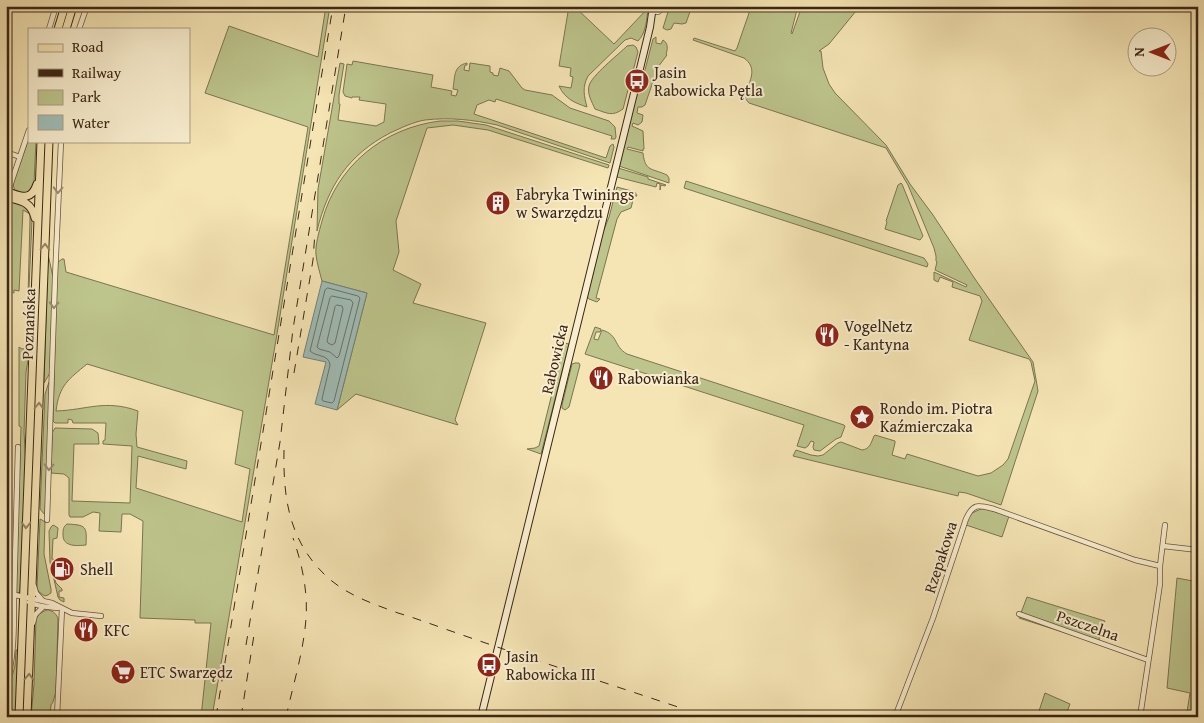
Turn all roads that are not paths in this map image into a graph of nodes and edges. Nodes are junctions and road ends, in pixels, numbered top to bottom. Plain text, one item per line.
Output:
1 (56, 6) edge
2 (65, 6) edge
3 (73, 6) edge
4 (88, 6) edge
5 (665, 6) edge
6 (652, 9) edge
7 (49, 28) edge
8 (58, 28) edge
9 (66, 28) edge
10 (79, 28) edge
11 (28, 133) edge
12 (41, 142) edge
13 (49, 142) edge
14 (60, 142) edge
15 (6, 152) edge
16 (20, 157) junction
17 (40, 174) junction
18 (7, 195) edge
19 (37, 225) junction
20 (18, 447) dead end
21 (47, 520) dead end
22 (1165, 524) dead end
23 (1163, 546) junction
24 (1198, 550) edge
25 (1160, 566) junction
26 (33, 578) junction
27 (6, 593) edge
28 (14, 595) junction
29 (23, 597) junction
30 (32, 602) junction
31 (43, 604) junction
32 (62, 608) junction
33 (1019, 614) dead end
34 (101, 616) dead end
35 (30, 637) junction
36 (1148, 660) junction
37 (6, 687) edge
38 (19, 717) edge
39 (27, 717) edge
40 (57, 717) edge
41 (481, 717) edge
42 (895, 717) edge
43 (1140, 717) edge

1 - 7 street
2 - 8 main road
3 - 9 main road
4 - 10 street
5 - 6 street
6 - 41 street, Rabowicka
11 - 16 street
12 - 17 main road, Poznańska
26 -> 13 main road, Poznańska
14 -> 21 street
15 - 16 street
16 - 18 street
17 - 18 main road
17 - 19 main road, Poznańska
18 - 19 main road
19 -> 29 main road, Poznańska
20 - 28 street
22 - 23 street
23 - 24 street
23 - 25 street
25 - 36 street
25 - 42 street, Rzepakowa
26 - 30 main road, Poznańska
26 - 31 street
27 - 28 street
28 - 29 street
28 - 37 street
29 - 30 street
29 - 38 main road, Poznańska
30 - 31 street
30 - 35 main road, Poznańska
31 - 32 street
31 - 35 street
32 - 34 street
32 - 40 street
33 - 36 street, Pszczelna
39 -> 35 main road, Poznańska
36 - 43 street

